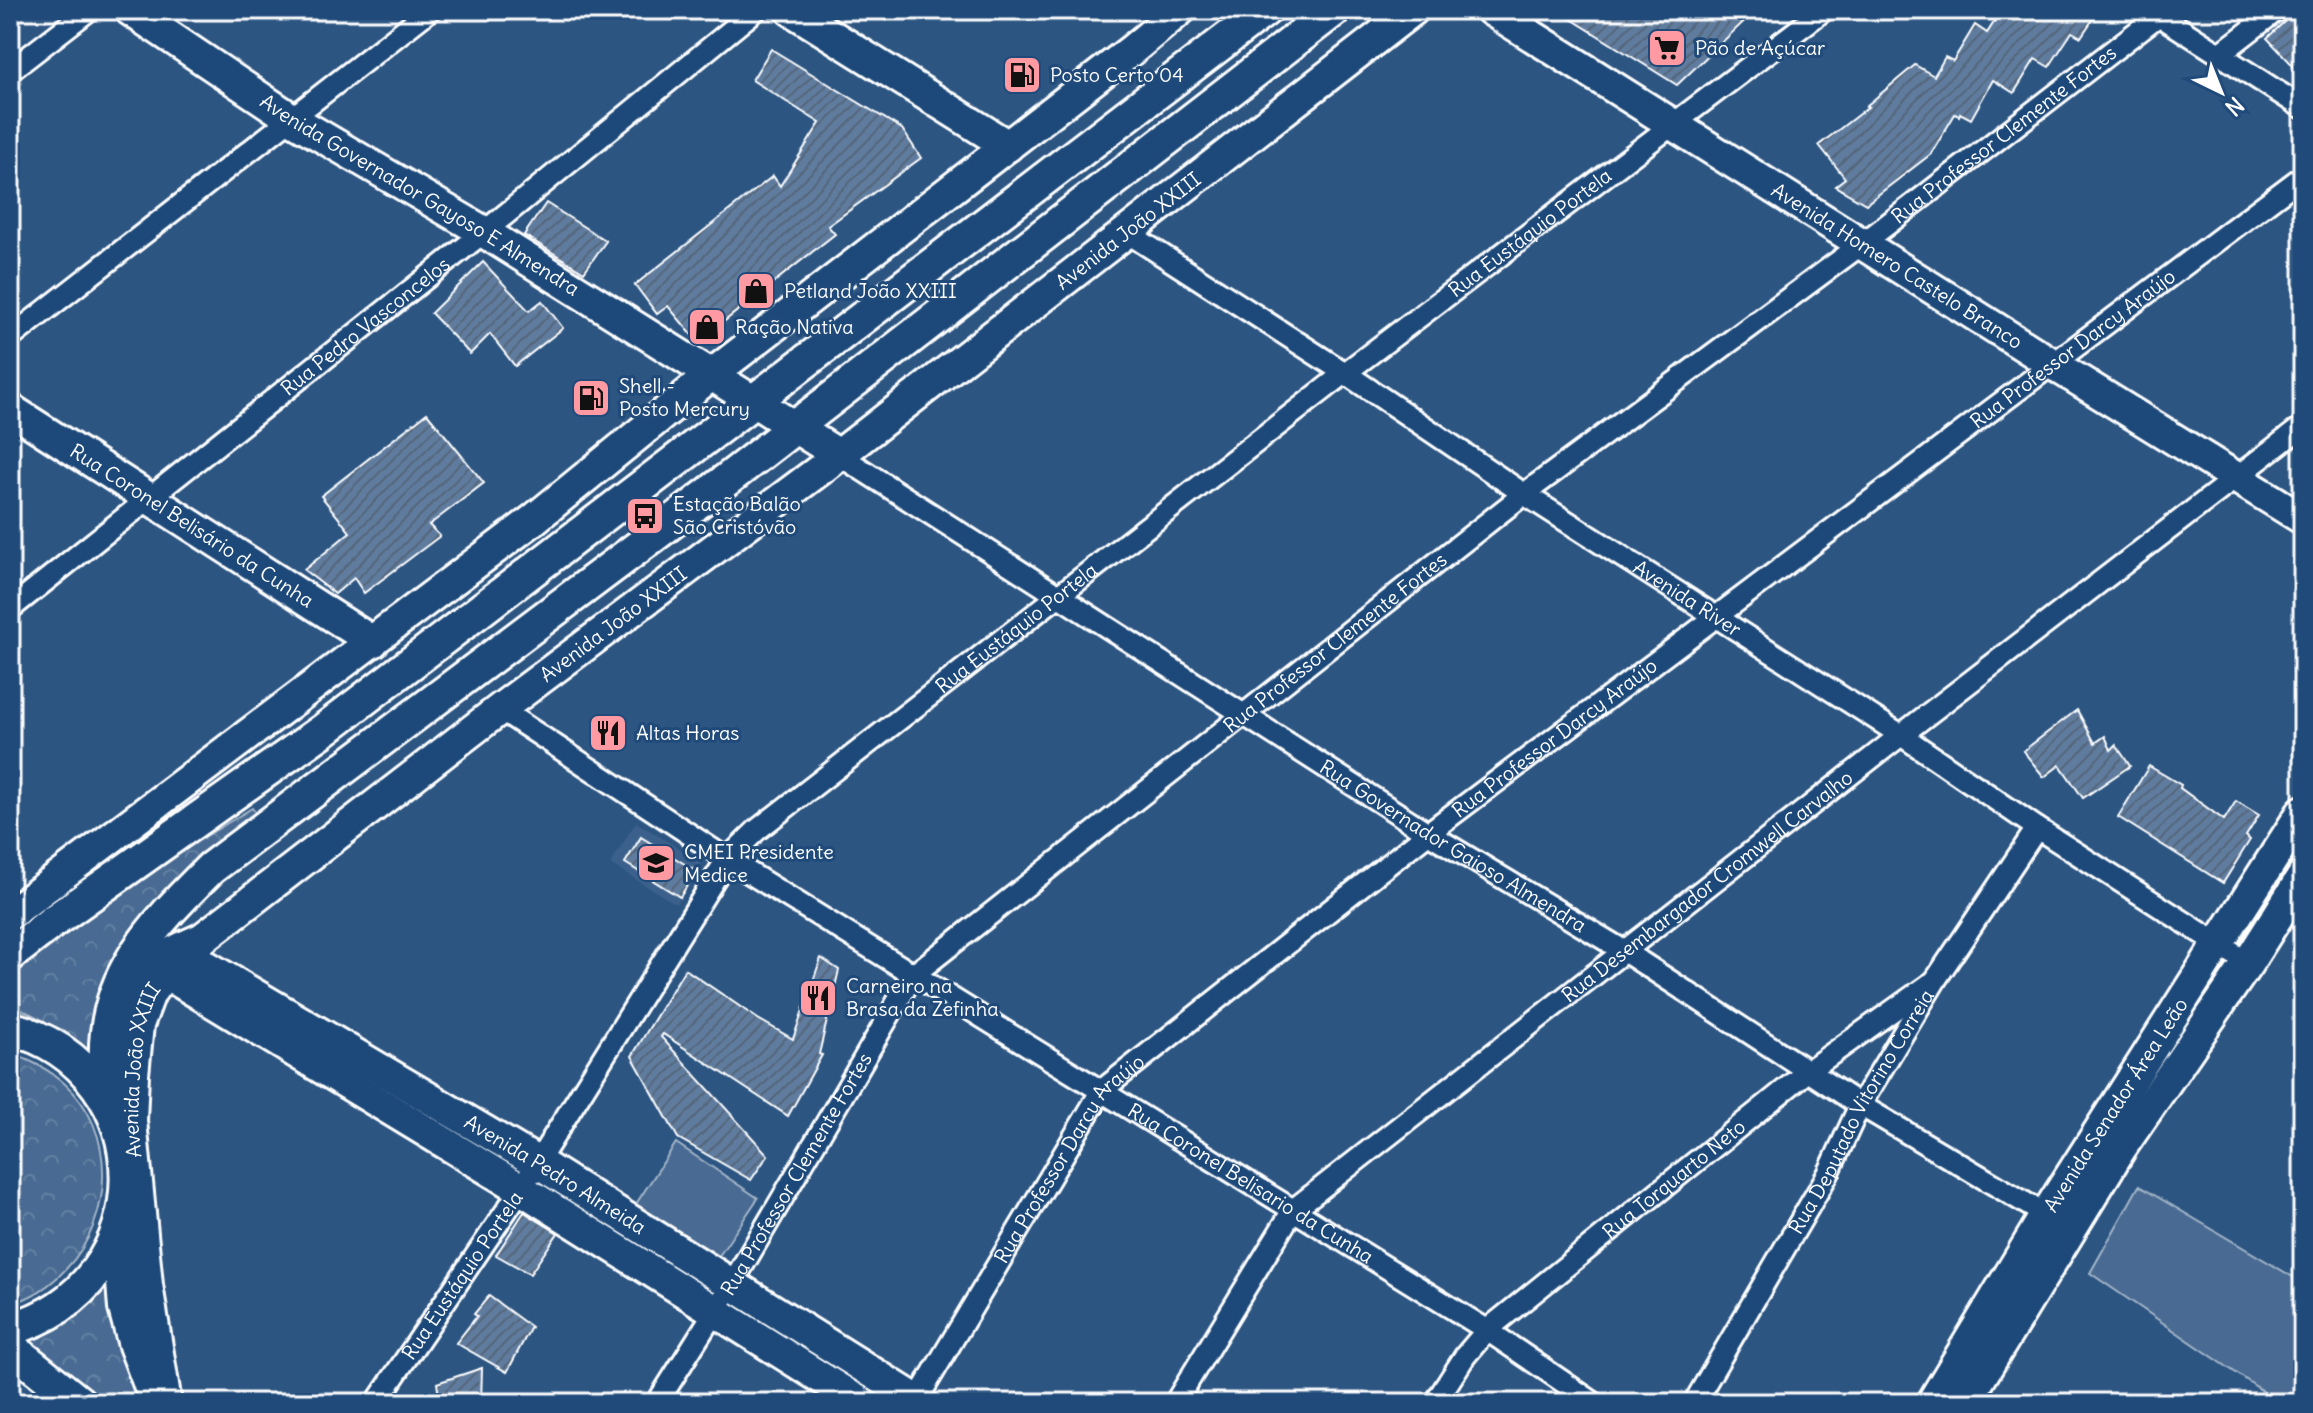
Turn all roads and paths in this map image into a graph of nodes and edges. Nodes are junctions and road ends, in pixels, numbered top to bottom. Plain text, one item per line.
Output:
1 (89, 10) edge
2 (130, 10) edge
3 (430, 10) edge
4 (756, 10) edge
5 (791, 10) edge
6 (1180, 10) edge
7 (1265, 10) edge
8 (1334, 10) edge
9 (1413, 10) edge
10 (1491, 10) edge
11 (1824, 10) edge
12 (2277, 10) edge
13 (2155, 12) edge
14 (2220, 54) junction
15 (10, 71) edge
16 (2303, 108) edge
17 (292, 119) junction
18 (1672, 124) junction
19 (1008, 146) junction
20 (2303, 176) edge
21 (484, 232) junction
22 (1128, 233) junction
23 (1862, 244) junction
24 (10, 338) edge
25 (2051, 363) junction
26 (1345, 373) junction
27 (711, 375) junction
28 (753, 400) junction
29 (10, 409) edge
30 (794, 426) junction
31 (2303, 426) edge
32 (839, 455) junction
33 (2235, 477) junction
34 (1524, 494) junction
35 (150, 500) junction
36 (2303, 519) edge
37 (1058, 596) junction
38 (10, 609) edge
39 (1715, 616) junction
40 (373, 642) junction
41 (500, 709) junction
42 (1243, 712) junction
43 (1901, 735) junction
44 (2303, 811) edge
45 (2037, 828) junction
46 (1428, 833) junction
47 (146, 857) junction
48 (727, 859) junction
49 (2303, 876) edge
50 (11, 916) edge
51 (2219, 947) junction
52 (1624, 951) junction
53 (10, 955) edge
54 (183, 956) junction
55 (2248, 963) junction
56 (913, 975) junction
57 (1936, 979) junction
58 (10, 1028) edge
59 (107, 1040) junction
60 (1808, 1071) junction
61 (1102, 1090) junction
62 (1860, 1105) junction
63 (115, 1116) junction
64 (537, 1162) junction
65 (521, 1189) junction
66 (1293, 1210) junction
67 (2057, 1222) junction
68 (119, 1230) junction
69 (732, 1284) junction
70 (715, 1310) junction
71 (10, 1329) edge
72 (1487, 1330) junction
73 (10, 1347) edge
74 (10, 1366) edge
75 (68, 1393) edge
76 (918, 1402) edge
77 (157, 1403) edge
78 (166, 1403) edge
79 (376, 1403) edge
80 (657, 1403) edge
81 (861, 1403) edge
82 (1175, 1403) edge
83 (1435, 1403) edge
84 (1594, 1403) edge
85 (1694, 1403) edge
86 (1932, 1403) edge
87 (1965, 1403) edge

1 - 15 street
2 - 17 street, Avenida Governador Gayoso E Almendra
3 - 17 street
4 - 21 street, Rua Pedro Vasconcelos
5 - 19 street
6 - 19 street
7 - 28 main road
8 - 30 main road, Avenida João XXIII
9 - 22 street, Avenida João XXIII
10 - 18 street, Avenida Homero Castelo Branco
11 - 18 street, Rua Eustáquio Portela
12 - 14 street
13 - 14 street
13 - 23 street, Rua Professor Clemente Fortes
14 - 16 street
17 - 21 street, Avenida Governador Gayoso E Almendra
17 - 24 street
18 - 23 street, Avenida Homero Castelo Branco
18 - 26 street, Rua Eustáquio Portela
19 - 27 street
20 - 25 street, Rua Professor Darcy Araújo
21 - 27 street, Avenida Governador Gayoso E Almendra
21 - 35 street, Rua Pedro Vasconcelos
22 - 26 street, Avenida River
22 - 32 street, Avenida João XXIII
23 - 25 street, Avenida Homero Castelo Branco
23 - 34 street, Rua Professor Clemente Fortes
25 - 33 street, Avenida Homero Castelo Branco
25 - 39 street, Rua Professor Darcy Araújo
26 - 34 street, Avenida River
26 - 37 street, Rua Eustáquio Portela
27 - 28 street, Avenida Governador Gayoso E Almendra
27 - 40 street
28 - 30 street, Avenida Governador Gayoso E Almendra
28 - 47 main road
29 - 35 street, Rua Coronel Belisário da Cunha
30 - 32 street, Avenida Governador Gayoso E Almendra
30 - 59 main road, Avenida João XXIII
31 - 33 street, Rua Desembargador Cromwell Carvalho
32 - 37 street, Rua Governador Gaioso Almendra
32 - 41 street, Avenida João XXIII
33 - 36 street, Avenida Homero Castelo Branco
33 - 43 street, Rua Desembargador Cromwell Carvalho
34 - 39 street, Avenida River
34 - 42 street, Rua Professor Clemente Fortes
35 - 38 street, Rua Pedro Vasconcelos
35 - 40 street, Rua Coronel Belisário da Cunha
37 - 42 street, Rua Governador Gaioso Almendra
37 - 48 street, Rua Eustáquio Portela
39 - 43 street, Avenida River
39 - 46 street, Rua Professor Darcy Araújo
40 - 50 street
41 - 48 street, Rua Coronel Belisario da Cunha
41 - 54 street, Avenida João XXIII
42 - 46 street, Rua Governador Gaioso Almendra
42 - 56 street, Rua Professor Clemente Fortes
43 - 45 street, Avenida River
43 - 52 street, Rua Desembargador Cromwell Carvalho
44 - 51 street, Avenida Senador Área Leão
45 - 51 street, Avenida River
45 - 57 street, Rua Deputado Vitorino Correia
46 - 52 street, Rua Governador Gaioso Almendra
46 - 61 street, Rua Professor Darcy Araújo
47 - 50 main road
47 - 53 main road
48 - 56 street, Rua Coronel Belisario da Cunha
48 - 64 street, Rua Eustáquio Portela
49 - 55 street, Avenida Senador Área Leão
51 - 55 street, Avenida River
51 - 67 street, Avenida Senador Área Leão
52 - 60 street, Rua Governador Gaioso Almendra
52 - 66 street, Rua Desembargador Cromwell Carvalho
54 - 59 main road
54 - 64 street, Avenida Pedro Almeida
54 - 65 street, Avenida Pedro Almeida
54 - 78 street, Avenida João XXIII
55 - 67 street, Avenida Senador Área Leão
56 - 61 street, Rua Coronel Belisario da Cunha
56 - 69 street, Rua Professor Clemente Fortes
57 - 60 street, Rua Torquarto Neto
57 - 62 street, Rua Deputado Vitorino Correia
58 - 63 main road
59 - 63 main road, Avenida João XXIII
60 - 62 street, Rua Governador Gaioso Almendra
60 - 72 street, Rua Torquarto Neto
61 - 66 street, Rua Coronel Belisario da Cunha
61 - 76 street, Rua Professor Darcy Araújo
62 - 67 street, Rua Governador Gaioso Almendra
62 - 85 street, Rua Deputado Vitorino Correia
63 - 68 main road
64 - 65 street, Rua Eustáquio Portela
64 - 69 street, Avenida Pedro Almeida
65 - 70 street, Avenida Pedro Almeida
65 - 79 street, Rua Eustáquio Portela
66 - 72 street, Rua Coronel Belisario da Cunha
66 - 82 street, Rua Desembargador Cromwell Carvalho
67 - 86 street, Avenida Senador Área Leão
67 - 87 street, Avenida Senador Área Leão
68 - 71 main road
68 - 77 main road
69 - 70 street, Rua Professor Clemente Fortes
69 - 76 street, Avenida Pedro Almeida
70 - 80 street, Rua Professor Clemente Fortes
70 - 81 street, Avenida Pedro Almeida
72 - 83 street, Rua Torquarto Neto
72 - 84 street, Rua Coronel Belisario da Cunha
73 - 75 main road
74 - 75 main road

